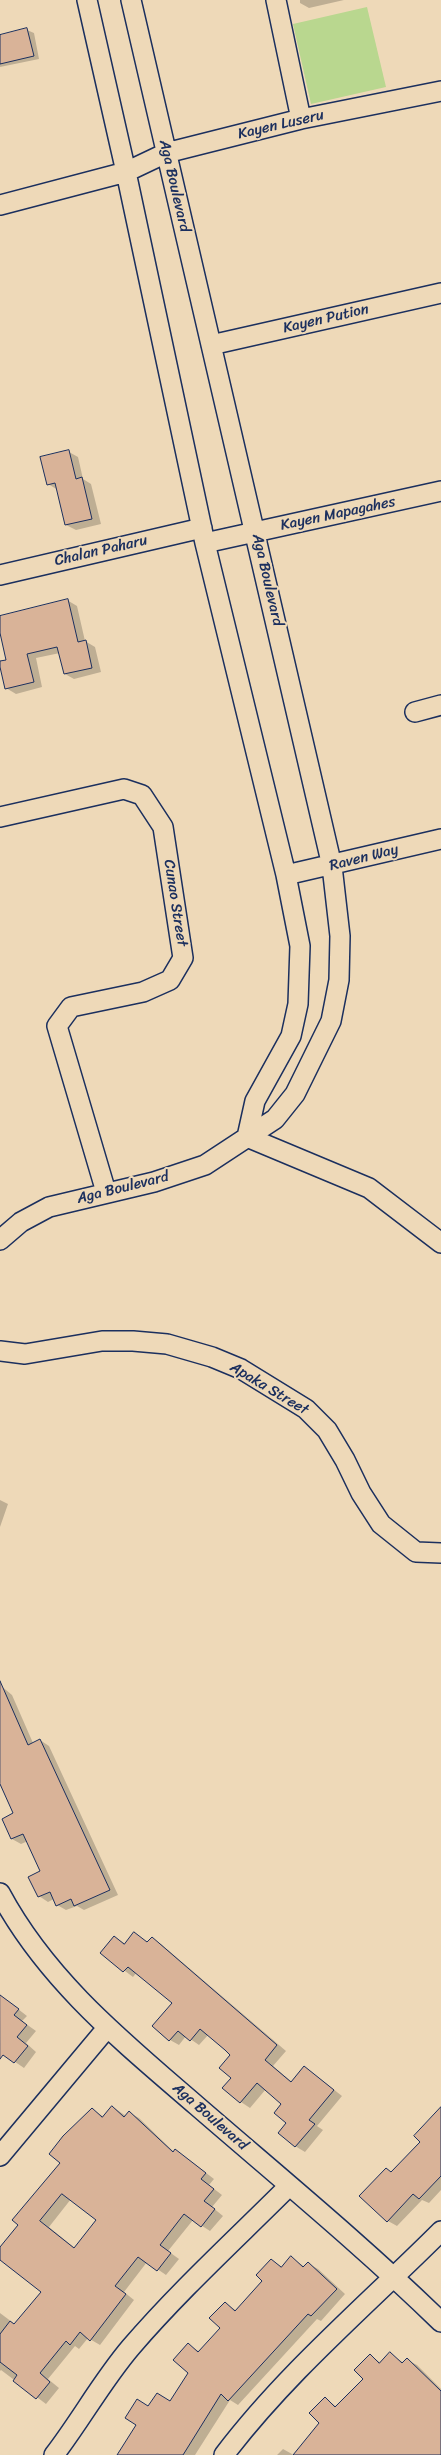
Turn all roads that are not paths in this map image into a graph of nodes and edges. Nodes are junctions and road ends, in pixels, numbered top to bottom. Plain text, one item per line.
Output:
1 (87, 0) edge
2 (131, 0) edge
3 (276, 0) edge
4 (441, 91) edge
5 (301, 119) junction
6 (166, 153) junction
7 (126, 172) junction
8 (0, 205) edge
9 (441, 293) edge
10 (211, 345) junction
11 (441, 492) edge
12 (256, 532) junction
13 (204, 535) junction
14 (0, 575) edge
15 (441, 705) edge
16 (415, 712) dead end
17 (0, 817) edge
18 (441, 839) edge
19 (332, 866) junction
20 (286, 875) junction
21 (247, 1137) junction
22 (106, 1192) junction
23 (0, 1240) edge
24 (441, 1243) edge
25 (0, 1351) edge
26 (441, 1554) edge
27 (0, 1893) edge
28 (107, 2028) junction
29 (0, 2156) edge
30 (289, 2186) junction
31 (441, 2231) edge
32 (395, 2277) junction
33 (441, 2322) edge
34 (54, 2455) edge
35 (224, 2455) edge

1 - 7 street
2 - 6 street, Aga Boulevard
3 - 5 street
4 - 5 street, Kayen Luseru
5 - 6 street, Kayen Luseru
6 - 7 street, Kayen Luseru
6 - 10 street, Aga Boulevard
7 - 8 street, Kayen Luseru
7 - 13 street
9 - 10 street, Kayen Pution
10 - 12 street, Aga Boulevard
11 - 12 street, Kayen Mapagahes
12 - 13 street, Kayen Mapagahes
12 - 19 street, Aga Boulevard
13 - 14 street, Chalan Paharu
13 - 20 street
15 - 16 street
17 - 22 street, Cunao Street
18 - 19 street, Raven Way
19 - 20 street, Raven Way
19 - 21 street, Aga Boulevard
20 - 21 street
21 - 22 street, Aga Boulevard
21 - 24 street
22 - 23 street, Aga Boulevard
25 - 26 street, Apaka Street
27 - 28 street, Aga Boulevard
28 - 29 street
28 - 30 street, Aga Boulevard
30 - 32 street, Aga Boulevard
30 - 34 street
31 - 32 street
32 - 33 street, Aga Boulevard
32 - 35 street

